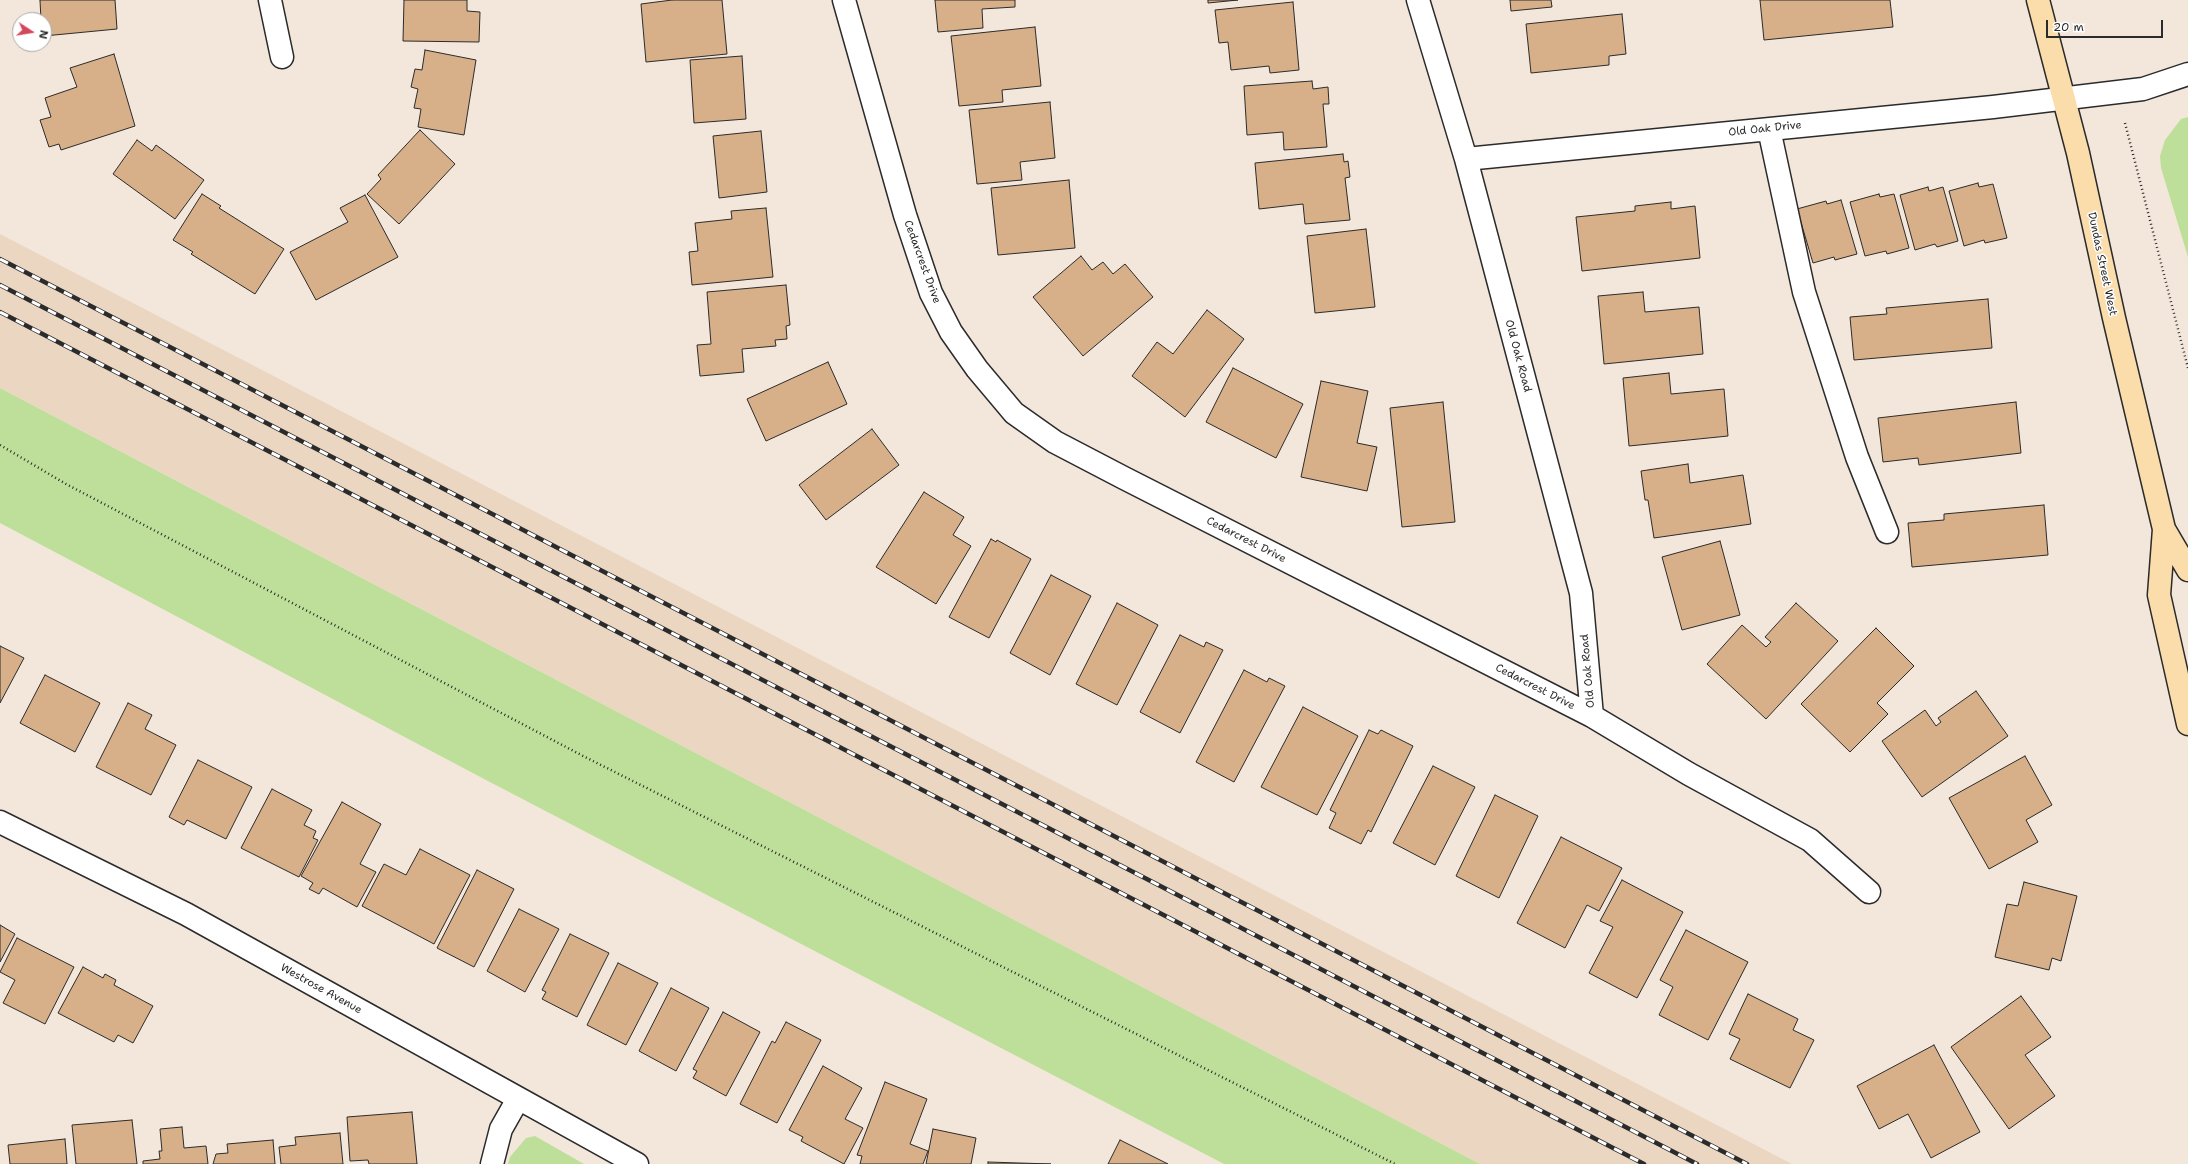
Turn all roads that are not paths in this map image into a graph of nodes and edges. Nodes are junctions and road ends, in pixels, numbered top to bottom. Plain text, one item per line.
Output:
1 (270, 0) edge
2 (844, 0) edge
3 (1418, 0) edge
4 (2038, 0) edge
5 (282, 57) dead end
6 (2188, 74) edge
7 (2064, 99) junction
8 (1769, 129) junction
9 (1466, 159) junction
10 (2164, 529) junction
11 (1887, 532) dead end
12 (2188, 570) edge
13 (1592, 716) junction
14 (2188, 724) edge
15 (0, 822) edge
16 (1869, 892) dead end
17 (518, 1099) junction
18 (492, 1164) edge
19 (637, 1164) edge

1 - 5 street
2 - 13 street, Cedarcrest Drive
3 - 9 street, Old Oak Road
4 - 7 main road, Dundas Street West
6 - 7 street, Old Oak Drive
7 - 8 street, Old Oak Drive
7 - 10 main road, Dundas Street West
8 - 9 street, Old Oak Drive
8 - 11 street
9 - 13 street, Old Oak Road
10 - 12 main road, Dundas Street West
10 - 14 main road, Dundas Street West
13 - 16 street, Cedarcrest Drive
15 - 17 street, Westrose Avenue
17 - 18 street
17 - 19 street, Westrose Avenue

